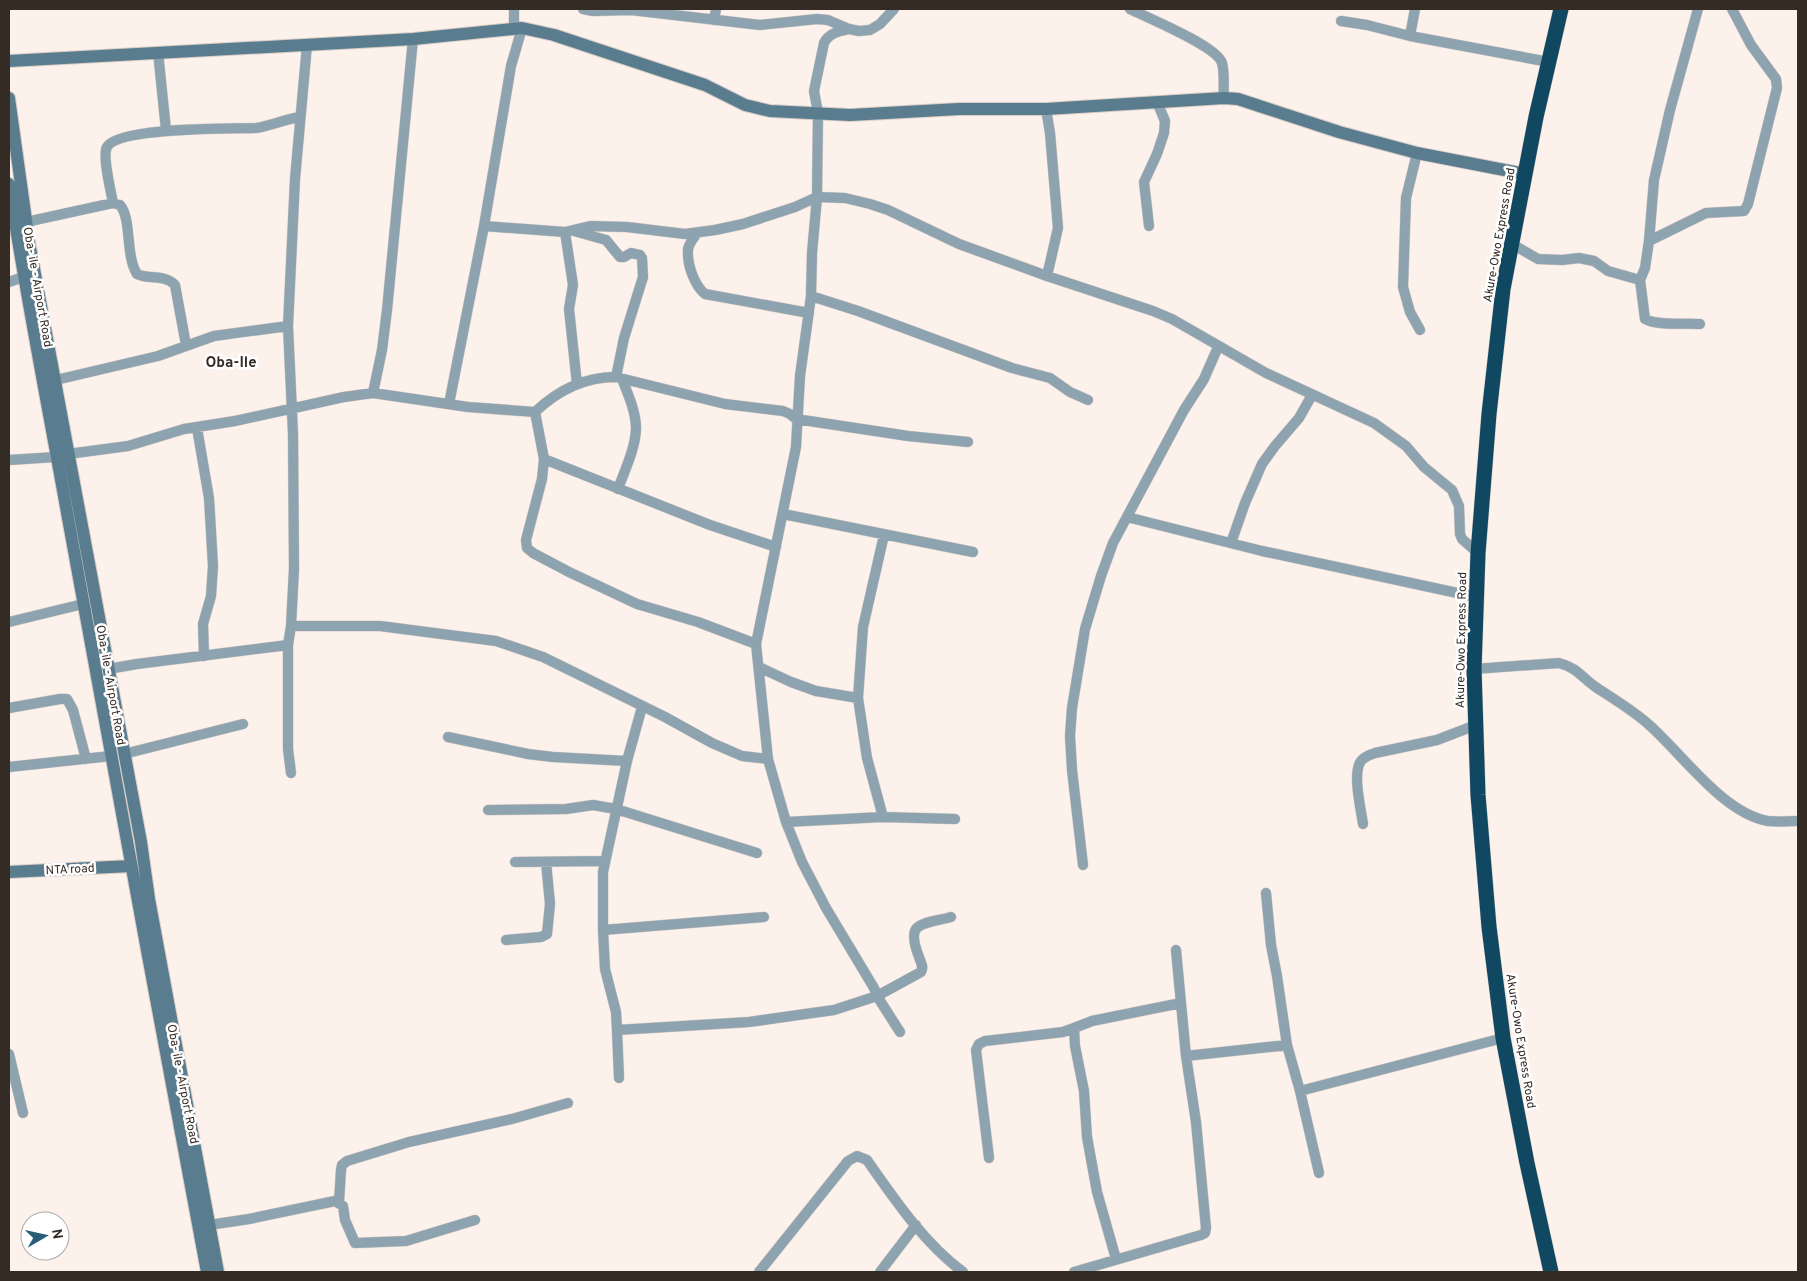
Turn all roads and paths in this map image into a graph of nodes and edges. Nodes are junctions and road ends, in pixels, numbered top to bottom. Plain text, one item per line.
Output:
1 (514, 9) edge
2 (583, 9) edge
3 (716, 9) edge
4 (894, 9) edge
5 (1130, 9) edge
6 (1415, 9) edge
7 (1561, 9) edge
8 (1698, 9) edge
9 (1732, 9) edge
10 (714, 20) junction
11 (1341, 21) dead end
12 (518, 28) junction
13 (850, 29) junction
14 (1410, 36) junction
15 (413, 39) junction
16 (307, 45) junction
17 (158, 52) junction
18 (9, 61) edge
19 (1549, 62) junction
20 (9, 98) edge
21 (1224, 98) junction
22 (1156, 102) junction
23 (1046, 109) junction
24 (818, 113) junction
25 (300, 117) junction
26 (10, 124) edge
27 (166, 130) junction
28 (1417, 154) junction
29 (1525, 174) junction
30 (9, 184) edge
31 (817, 197) junction
32 (113, 203) junction
33 (26, 222) junction
34 (484, 226) junction
35 (1149, 226) dead end
36 (569, 231) junction
37 (697, 233) junction
38 (1650, 241) junction
39 (1512, 244) junction
40 (1047, 276) junction
41 (23, 277) junction
42 (1640, 280) junction
43 (9, 282) edge
44 (811, 296) junction
45 (810, 313) junction
46 (1700, 324) dead end
47 (288, 326) junction
48 (1420, 330) dead end
49 (186, 345) junction
50 (1218, 347) junction
51 (619, 378) junction
52 (56, 380) junction
53 (577, 384) junction
54 (373, 393) junction
55 (1312, 395) junction
56 (1088, 400) dead end
57 (449, 404) junction
58 (292, 408) junction
59 (535, 412) junction
60 (796, 419) junction
61 (197, 428) junction
62 (968, 442) dead end
63 (62, 456) junction
64 (544, 459) junction
65 (9, 460) edge
66 (618, 489) junction
67 (783, 514) junction
68 (1127, 517) junction
69 (884, 536) junction
70 (1231, 543) junction
71 (776, 547) junction
72 (973, 552) dead end
73 (1478, 553) junction
74 (1476, 596) junction
75 (83, 604) junction
76 (9, 622) edge
77 (291, 626) junction
78 (100, 627) junction
79 (87, 629) junction
80 (756, 644) junction
81 (288, 645) junction
82 (204, 656) junction
83 (759, 667) junction
84 (108, 669) junction
85 (1474, 669) junction
86 (858, 698) junction
87 (642, 707) junction
88 (9, 708) edge
89 (243, 724) dead end
90 (1476, 725) junction
91 (448, 737) dead end
92 (117, 755) junction
93 (86, 759) junction
94 (768, 759) junction
95 (627, 761) junction
96 (9, 767) edge
97 (291, 772) dead end
98 (616, 809) junction
99 (488, 810) dead end
100 (883, 817) junction
101 (955, 819) dead end
102 (1798, 821) edge
103 (786, 822) junction
104 (1363, 824) dead end
105 (140, 842) junction
106 (127, 844) junction
107 (757, 853) dead end
108 (605, 861) junction
109 (515, 862) dead end
110 (546, 862) junction
111 (1083, 865) dead end
112 (131, 866) junction
113 (9, 872) edge
114 (1266, 893) dead end
115 (764, 917) dead end
116 (951, 917) dead end
117 (603, 930) junction
118 (506, 940) dead end
119 (1176, 950) dead end
120 (877, 996) junction
121 (1181, 1003) junction
122 (1074, 1028) junction
123 (617, 1030) junction
124 (900, 1032) dead end
125 (1504, 1038) junction
126 (1288, 1045) junction
127 (9, 1054) edge
128 (1186, 1056) junction
129 (619, 1078) dead end
130 (1300, 1091) junction
131 (180, 1098) junction
132 (568, 1103) dead end
133 (23, 1113) dead end
134 (989, 1158) dead end
135 (1319, 1173) dead end
136 (339, 1202) junction
137 (476, 1220) dead end
138 (916, 1224) junction
139 (209, 1225) junction
140 (1116, 1259) junction
141 (207, 1272) edge
142 (218, 1272) edge
143 (759, 1272) edge
144 (880, 1272) edge
145 (963, 1272) edge
146 (1074, 1272) edge
147 (1550, 1272) edge

1 - 12 street
2 - 10 street
3 - 10 street
4 - 13 street
5 - 21 street
6 - 14 street
7 - 19 highway, Akure-Owo Express Road
8 - 38 street
9 - 38 street
10 - 13 street
11 - 14 street
12 - 15 main road
12 - 24 main road
12 - 34 street
13 - 24 street
14 - 19 street
15 - 16 main road
15 - 54 street
16 - 17 main road
16 - 25 street
17 - 18 main road
17 - 27 street
19 - 29 highway, Akure-Owo Express Road
20 - 26 main road, Oba- ile - Airport Road
21 - 22 main road
21 - 28 main road
22 - 23 main road
22 - 35 street
23 - 24 main road
23 - 40 street
24 - 31 street
25 - 27 street
25 - 47 street
26 - 33 main road, Oba- ile - Airport Road
27 - 32 street
28 - 29 main road
28 - 48 street
29 - 39 highway, Akure-Owo Express Road
30 - 41 main road, Oba- ile - Airport Road
31 - 37 street
31 - 40 street
31 - 44 street
32 - 33 street
32 - 49 street
33 - 52 main road, Oba- ile - Airport Road
34 - 36 street
34 - 57 street
36 - 37 street
36 - 51 street
36 - 53 street
37 - 45 street
38 - 42 street
39 - 42 street
39 - 73 highway, Akure-Owo Express Road
40 - 50 street
41 - 43 street
41 - 63 main road, Oba- ile - Airport Road
42 - 46 street
44 - 45 street
44 - 56 street
45 - 60 street
47 - 49 street
47 - 58 street
49 - 52 street
50 - 55 street
50 - 68 street
51 - 53 street
51 - 60 street
51 - 66 street
52 - 63 main road, Oba- ile - Airport Road
53 - 59 street
54 - 57 street
54 - 58 street
55 - 70 street
55 - 73 street
57 - 59 street
58 - 61 street
58 - 77 street
59 - 64 street
60 - 62 street
60 - 67 street
61 - 63 street
61 - 82 street
63 - 65 street
63 - 75 main road, Oba- ile - Airport Road
63 - 78 main road, Oba- ile - Airport Road
64 - 66 street
64 - 80 street
66 - 71 street
67 - 69 street
67 - 71 street
68 - 70 street
68 - 111 street
69 - 72 street
69 - 86 street
70 - 74 street
71 - 80 street
73 - 74 highway, Akure-Owo Express Road
74 - 85 highway, Akure-Owo Express Road
75 - 76 street
75 - 79 main road, Oba- ile - Airport Road
77 - 81 street
77 - 87 street
78 - 79 main road
78 - 84 main road, Oba- ile - Airport Road
79 - 92 main road, Oba- ile - Airport Road
80 - 83 street
81 - 82 street
81 - 97 street
82 - 84 street
83 - 86 street
83 - 94 street
84 - 92 main road, Oba- ile - Airport Road
85 - 90 highway, Akure-Owo Express Road
85 - 102 street
86 - 100 street
87 - 94 street
87 - 95 street
88 - 93 street
89 - 92 street
90 - 104 street
90 - 125 highway, Akure-Owo Express Road
91 - 95 street
92 - 93 street
92 - 105 main road, Oba- ile - Airport Road
92 - 106 main road, Oba- ile - Airport Road
93 - 96 street
94 - 103 street
95 - 98 street
98 - 99 street
98 - 107 street
98 - 108 street
100 - 101 street
100 - 103 street
103 - 120 street
105 - 106 main road
105 - 131 main road, Oba- ile - Airport Road
106 - 112 main road, Oba- ile - Airport Road
108 - 110 street
108 - 117 street
109 - 110 street
110 - 118 street
112 - 113 main road, NTA road
112 - 131 main road, Oba- ile - Airport Road
114 - 126 street
115 - 117 street
116 - 120 street
117 - 123 street
119 - 121 street
120 - 123 street
120 - 124 street
121 - 122 street
121 - 128 street
122 - 134 street
122 - 140 street
123 - 129 street
125 - 130 street
125 - 147 highway, Akure-Owo Express Road
126 - 128 street
126 - 130 street
127 - 133 street
128 - 140 street
130 - 135 street
131 - 139 main road, Oba- ile - Airport Road
131 - 141 main road, Oba- ile - Airport Road
132 - 136 street
136 - 137 street
136 - 139 street
138 - 143 street
138 - 144 street
138 - 145 street
139 - 142 main road, Oba- ile - Airport Road
140 - 146 street

